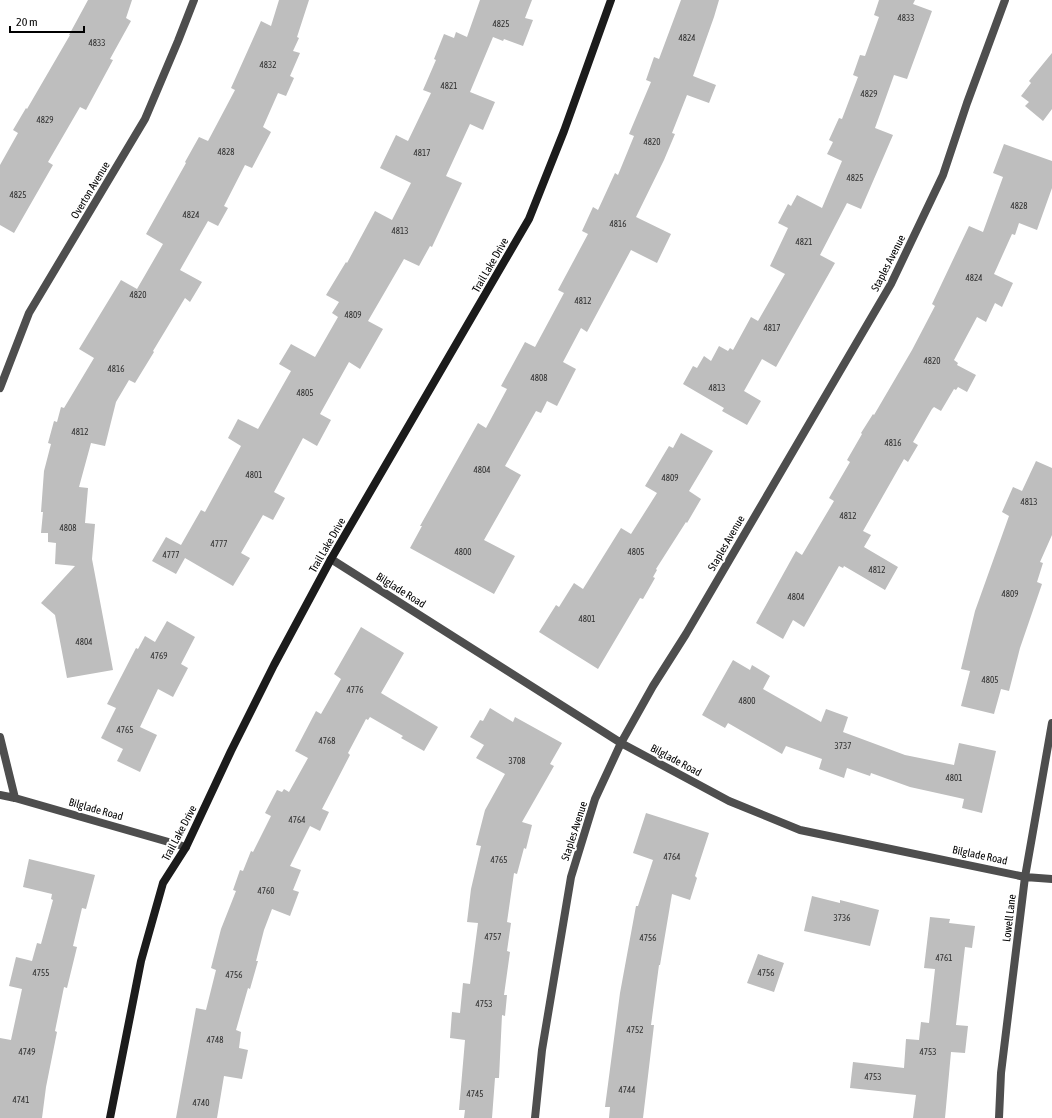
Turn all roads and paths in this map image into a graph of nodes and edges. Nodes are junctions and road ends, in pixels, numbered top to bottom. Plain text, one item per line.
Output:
1 (194, 0) edge
2 (611, 0) edge
3 (1005, 0) edge
4 (0, 388) edge
5 (331, 559) junction
6 (1052, 723) edge
7 (0, 737) edge
8 (622, 743) junction
9 (0, 795) edge
10 (14, 798) junction
11 (186, 846) junction
12 (1026, 877) junction
13 (1052, 879) edge
14 (110, 1118) edge
15 (535, 1118) edge
16 (1000, 1118) edge

1 - 4 street, Overton Avenue
2 - 5 street, Trail Lake Drive
3 - 8 street, Staples Avenue
5 - 8 street, Bilglade Road
5 - 11 street, Trail Lake Drive
6 - 12 street, Lowell Lane
7 - 10 street
8 - 12 street, Bilglade Road
8 - 15 street, Staples Avenue
9 - 10 street, Bilglade Road
10 - 11 street, Bilglade Road
11 - 14 street, Trail Lake Drive
12 - 13 street, Bilglade Road
12 - 16 street, Lowell Lane

